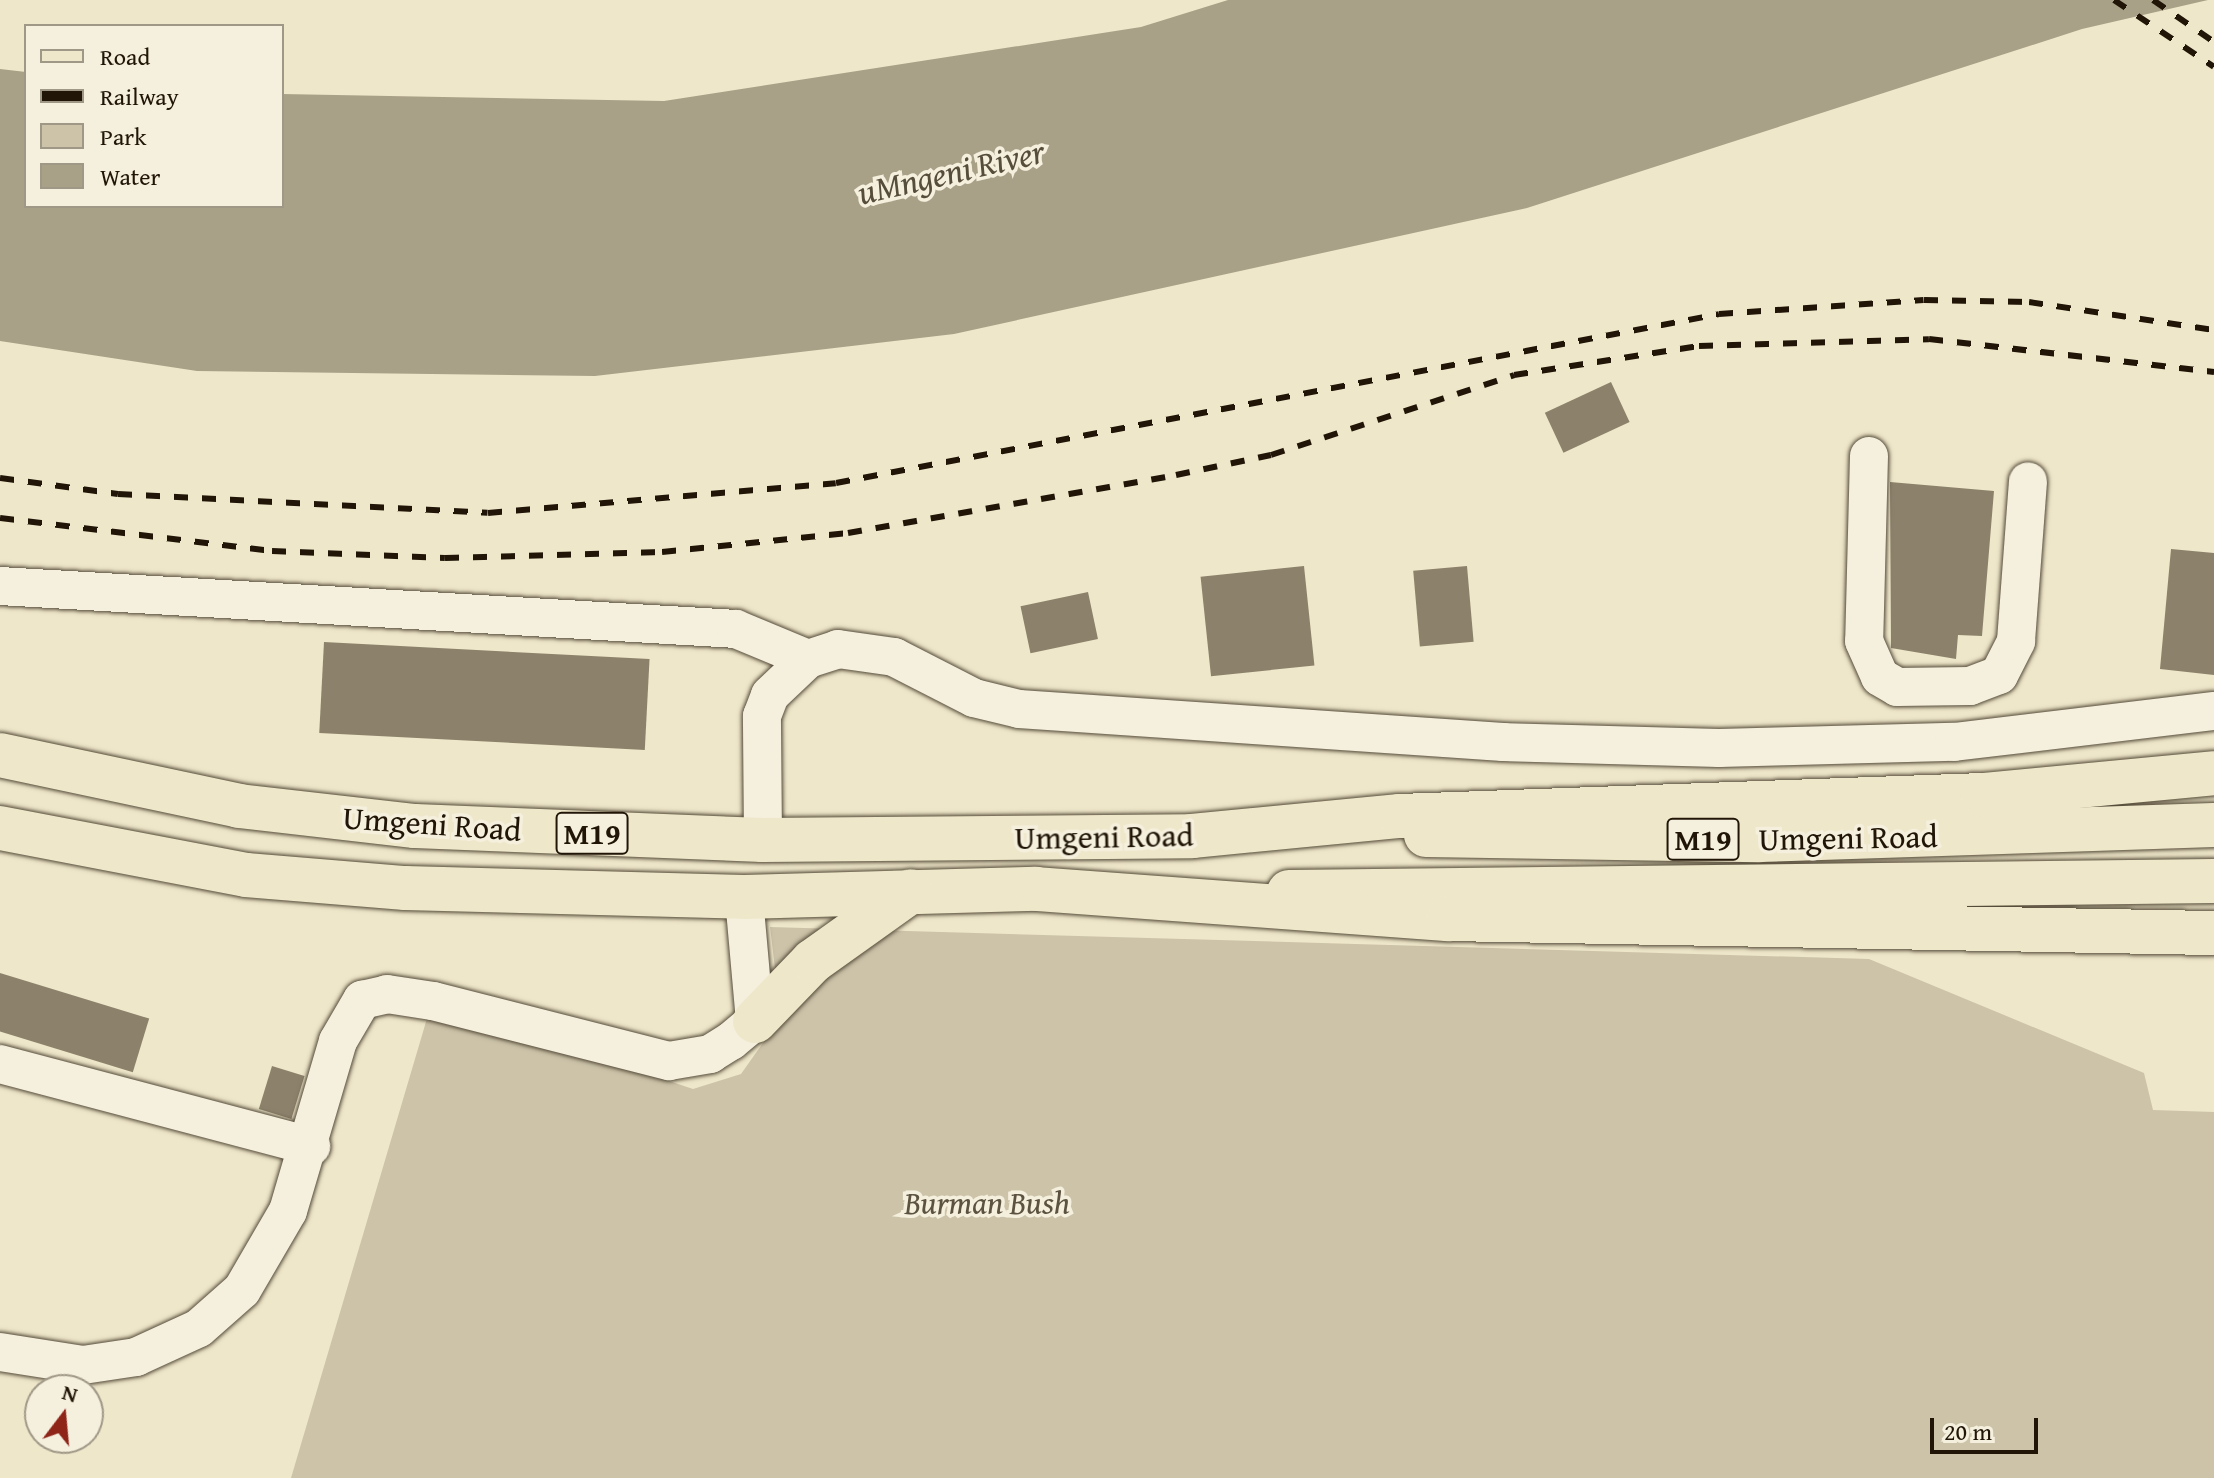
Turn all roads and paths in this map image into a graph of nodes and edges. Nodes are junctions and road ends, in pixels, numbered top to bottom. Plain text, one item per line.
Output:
1 (1869, 456) dead end
2 (2028, 481) dead end
3 (0, 586) edge
4 (808, 659) junction
5 (1950, 688) junction
6 (2214, 711) edge
7 (1954, 742) junction
8 (0, 755) edge
9 (2214, 773) edge
10 (2214, 825) edge
11 (0, 828) edge
12 (1192, 836) junction
13 (763, 840) junction
14 (2214, 881) edge
15 (913, 889) junction
16 (1196, 896) junction
17 (744, 897) junction
18 (2214, 933) edge
19 (755, 1021) junction
20 (0, 1064) edge
21 (311, 1146) junction
22 (0, 1352) edge

1 - 5 lane
2 - 5 lane
3 - 4 lane
4 - 7 lane
4 - 13 lane
5 - 7 lane
6 - 7 lane
8 - 13 main road, Umgeni Road / M19
9 - 12 main road
10 - 12 main road, Umgeni Road / M19
11 - 17 main road, Umgeni Road / M19
12 - 13 main road, Umgeni Road / M19
14 - 16 main road, Umgeni Road / M19
15 - 16 main road, Umgeni Road / M19
15 - 17 main road, Umgeni Road / M19
15 - 19 main road
16 - 18 main road
17 - 19 lane
19 - 21 lane
20 - 21 lane
21 - 22 lane

